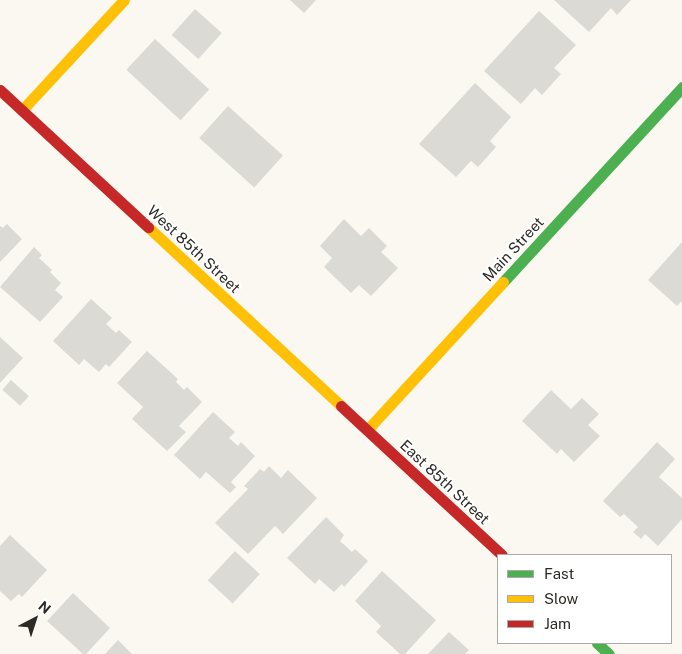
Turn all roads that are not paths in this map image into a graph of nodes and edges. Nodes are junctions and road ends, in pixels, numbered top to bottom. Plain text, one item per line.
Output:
1 (124, 0) edge
2 (682, 87) edge
3 (0, 90) edge
4 (22, 110) junction
5 (367, 430) junction
6 (501, 554) edge
7 (597, 644) edge
8 (609, 654) edge

1 - 4 main road
2 - 5 main road, Main Street
3 - 4 main road, West 85th Street
4 - 5 main road, West 85th Street
5 - 6 main road, East 85th Street
7 - 8 main road

